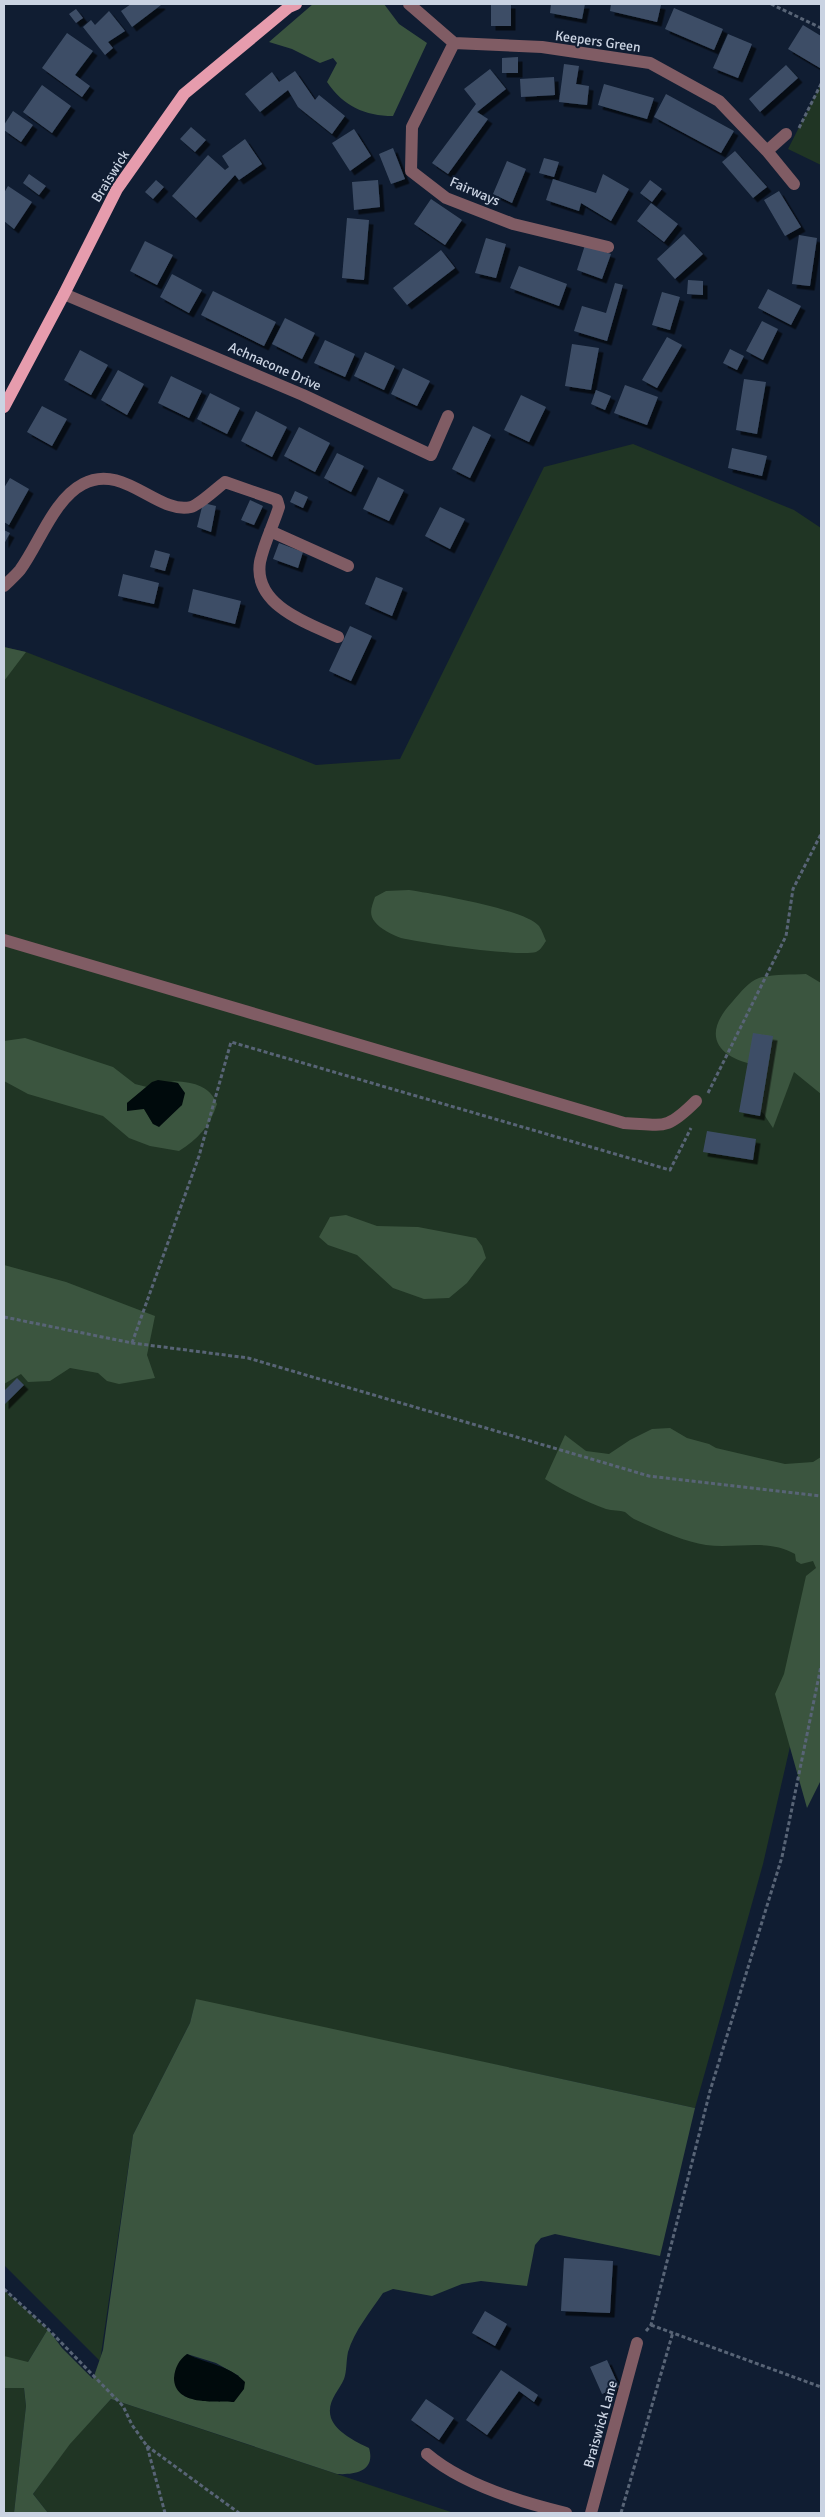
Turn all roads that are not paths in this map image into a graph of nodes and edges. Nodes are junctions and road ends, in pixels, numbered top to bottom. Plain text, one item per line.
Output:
1 (296, 4) edge
2 (409, 4) edge
3 (454, 43) junction
4 (786, 134) road end
5 (767, 151) junction
6 (794, 184) dead end
7 (608, 247) dead end
8 (64, 294) junction
9 (4, 407) edge
10 (448, 416) dead end
11 (270, 530) junction
12 (348, 566) dead end
13 (4, 586) edge
14 (338, 637) dead end
15 (4, 940) edge
16 (700, 1101) road end
17 (636, 2343) road end
18 (426, 2454) dead end
19 (566, 2513) edge
20 (591, 2513) edge

1 - 8 main road, Braiswick
2 - 3 street
3 - 5 street, Keepers Green
3 - 7 street, Fairways
4 - 5 street
5 - 6 street, Keepers Green
8 - 9 main road, Braiswick
8 - 10 street, Achnacone Drive
11 - 12 street
11 - 13 street
11 - 14 street
15 - 16 street
17 - 20 street, Braiswick Lane
18 - 19 street

